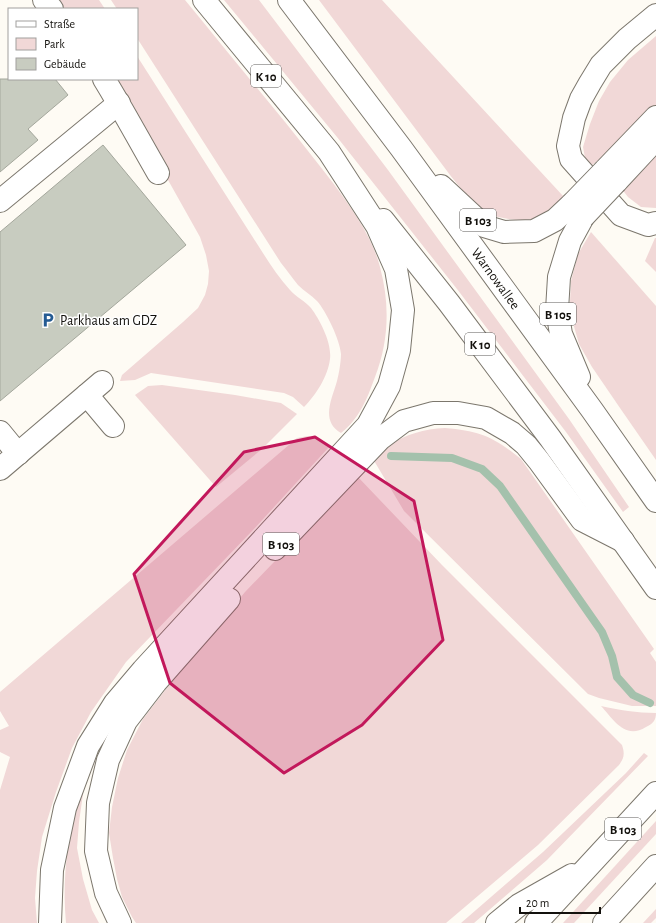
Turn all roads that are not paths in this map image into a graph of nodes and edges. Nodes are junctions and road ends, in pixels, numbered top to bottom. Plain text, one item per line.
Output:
1 (44, 0) edge
2 (204, 0) edge
3 (289, 0) edge
4 (51, 8) edge
5 (656, 15) edge
6 (105, 80) edge
7 (119, 103) junction
8 (656, 117) edge
9 (656, 139) edge
10 (401, 148) junction
11 (329, 152) junction
12 (158, 173) dead end
13 (610, 176) junction
14 (0, 201) edge
15 (577, 210) junction
16 (656, 223) edge
17 (592, 410) junction
18 (113, 426) dead end
19 (0, 432) edge
20 (18, 454) junction
21 (0, 469) edge
22 (656, 501) edge
23 (624, 542) junction
24 (656, 588) edge
25 (656, 793) edge
26 (590, 865) junction
27 (656, 866) edge
28 (50, 923) edge
29 (120, 923) edge
30 (497, 923) edge
31 (536, 923) edge
32 (604, 923) edge

1 - 4 main road
2 - 11 main road, K 10
3 - 10 main road, Warnowallee
5 - 16 main road
6 - 7 main road
7 - 12 main road
7 - 14 main road
8 - 13 main road
9 - 13 main road, B 105
10 - 15 main road, B 103
10 - 17 main road, Warnowallee
11 - 23 main road, K 10
11 - 28 main road
13 - 15 main road, B 105, bridge
15 - 17 main road, B 105
17 - 22 main road, Warnowallee / B 105
18 - 20 main road
19 - 20 main road
20 - 21 main road
23 - 24 main road
23 - 29 main road, B 103
25 - 26 main road, B 103
26 - 30 main road, B 103
26 - 31 main road, B 103
27 - 32 main road

